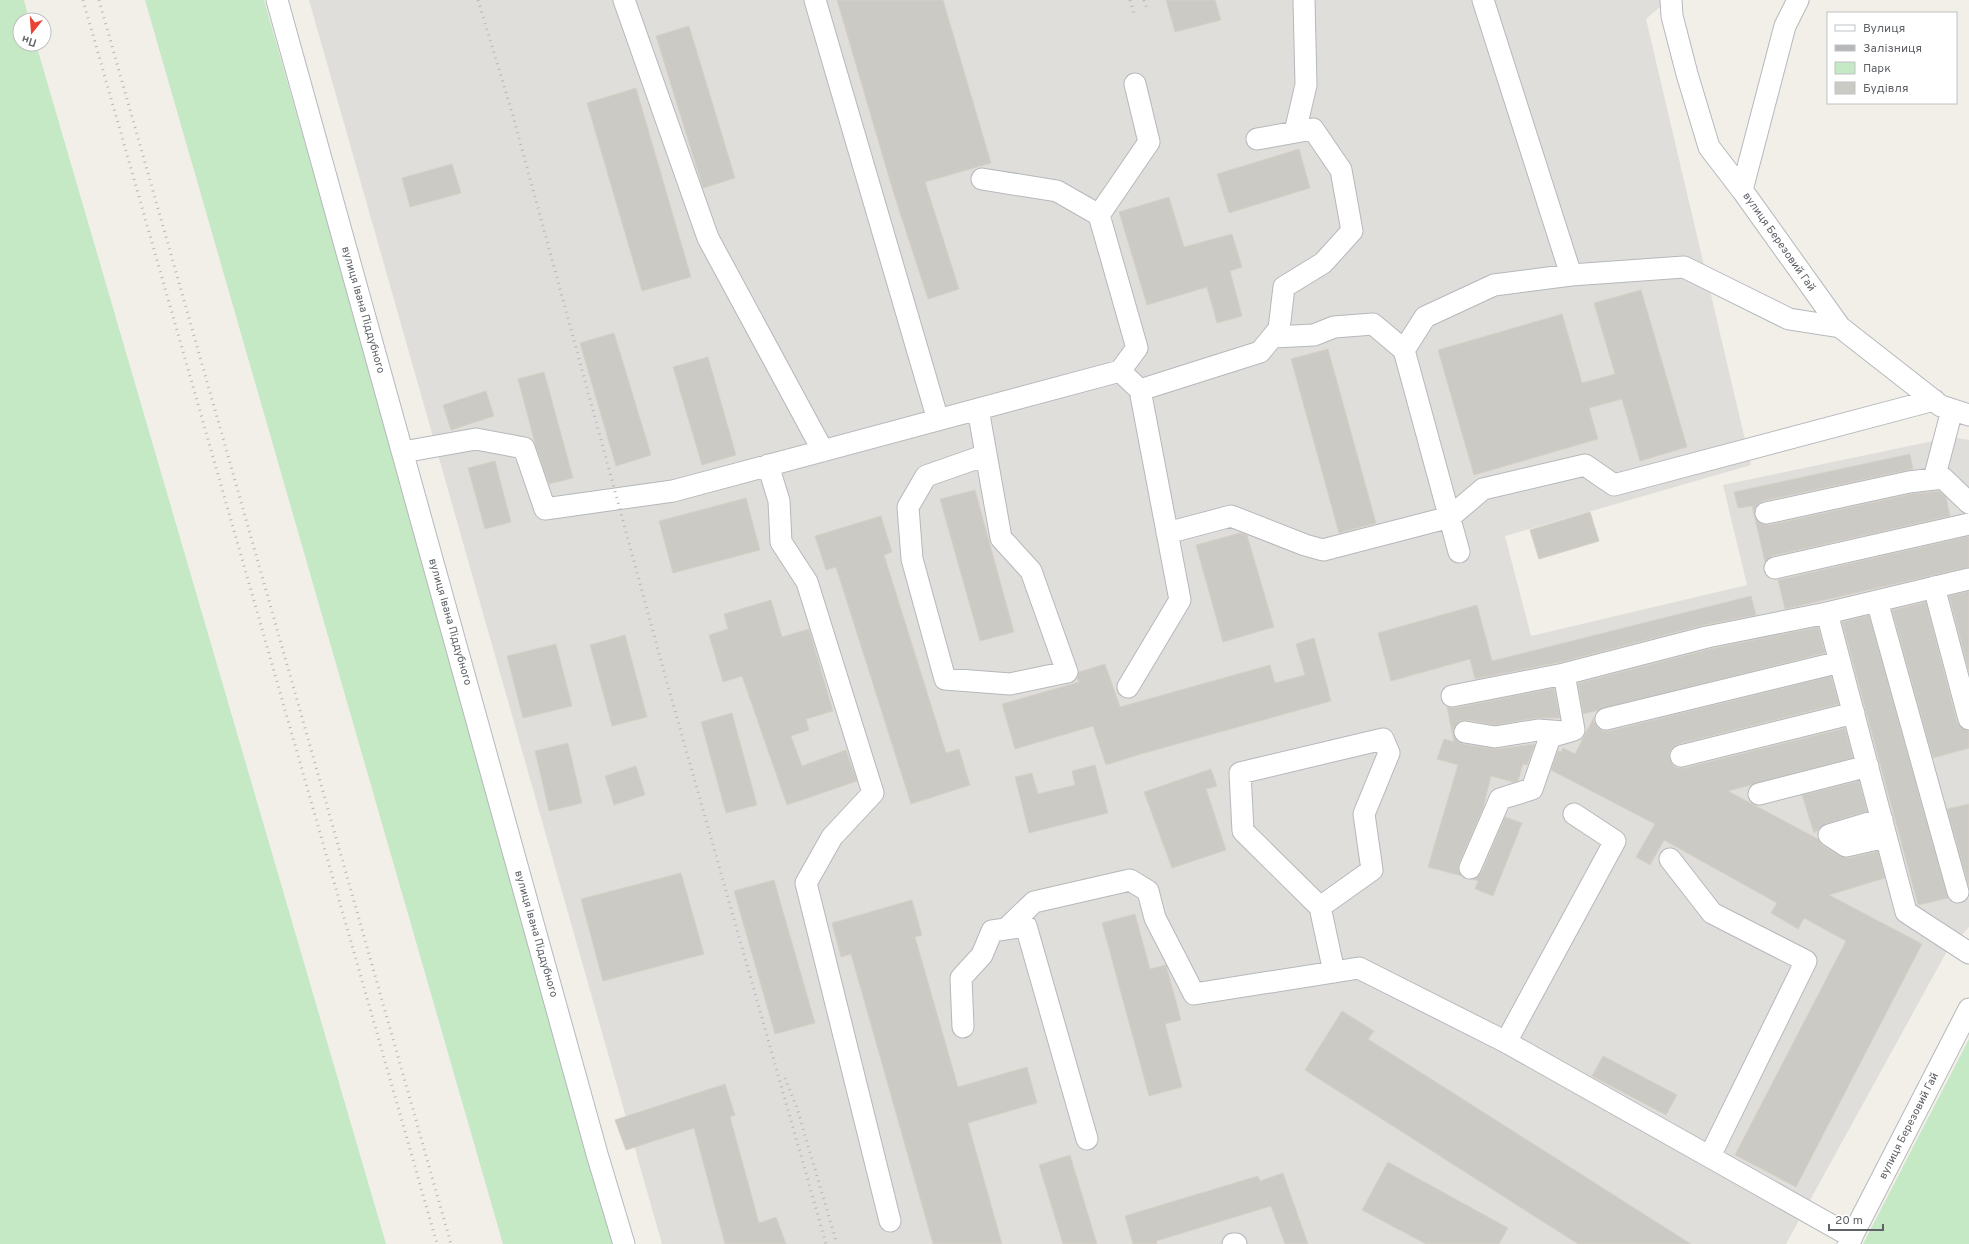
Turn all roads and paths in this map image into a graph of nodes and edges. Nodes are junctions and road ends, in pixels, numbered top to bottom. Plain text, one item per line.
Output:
1 (277, 0) edge
2 (624, 0) edge
3 (815, 0) edge
4 (1304, 0) edge
5 (1483, 0) edge
6 (1671, 0) edge
7 (1798, 0) edge
8 (1135, 84) dead end
9 (1295, 132) junction
10 (1257, 139) dead end
11 (982, 179) dead end
12 (1742, 190) junction
13 (1099, 215) junction
14 (1571, 275) junction
15 (1840, 327) junction
16 (1273, 337) junction
17 (1404, 350) junction
18 (1120, 372) junction
19 (1140, 390) junction
20 (1934, 400) junction
21 (978, 409) junction
22 (1960, 412) edge
23 (938, 420) junction
24 (823, 451) junction
25 (402, 452) junction
26 (986, 455) junction
27 (768, 465) junction
28 (1934, 479) junction
29 (1969, 503) edge
30 (1766, 512) dead end
31 (1450, 517) junction
32 (1969, 524) edge
33 (1167, 533) junction
34 (1459, 552) dead end
35 (1775, 568) dead end
36 (1969, 579) edge
37 (1934, 587) junction
38 (1877, 601) junction
39 (1827, 613) junction
40 (1840, 662) junction
41 (1564, 674) junction
42 (1128, 687) dead end
43 (1452, 696) dead end
44 (1854, 713) junction
45 (1606, 719) dead end
46 (1969, 719) edge
47 (1466, 732) dead end
48 (1566, 732) junction
49 (1681, 756) dead end
50 (1868, 766) junction
51 (1759, 794) dead end
52 (1574, 814) dead end
53 (1670, 859) dead end
54 (1470, 868) dead end
55 (1958, 892) dead end
56 (1320, 907) junction
57 (1007, 928) junction
58 (1969, 953) edge
59 (1334, 972) junction
60 (1969, 1009) edge
61 (963, 1028) dead end
62 (1506, 1042) junction
63 (1087, 1139) dead end
64 (1710, 1156) junction
65 (890, 1221) dead end
66 (1850, 1240) edge
67 (624, 1244) edge
68 (1233, 1244) edge
69 (1236, 1244) edge

1 - 25 street, вулиця Івана Піддубного
2 - 24 street
3 - 23 street
4 - 9 street
5 - 14 street
6 - 12 street
7 - 12 street, вулиця Березовий Гай
8 - 13 street
9 - 10 street
9 - 16 street
11 - 13 street
12 - 15 street, вулиця Березовий Гай
13 - 18 street
14 - 15 street
14 - 17 street
15 - 20 street, вулиця Березовий Гай
16 - 17 street
16 - 19 street
17 - 31 street
18 - 19 street
18 - 21 street
19 - 33 street
20 - 22 street, вулиця Березовий Гай
20 - 31 street
21 - 23 street
21 - 26 street
22 - 28 street
23 - 24 street
24 - 27 street
25 - 27 street
25 - 67 street, вулиця Івана Піддубного
26 - 26 street
27 - 65 street
28 - 29 street
28 - 30 street
31 - 33 street
31 - 34 street
32 - 35 street
33 - 42 street
36 - 37 street
37 - 38 street
37 - 46 street
38 - 39 street
38 - 55 street
39 - 40 street
39 - 41 street
40 - 44 street
40 - 45 street
41 - 43 street
41 - 48 street
44 - 49 street
44 - 50 street
47 - 48 street
48 - 54 street
50 - 51 street
50 - 58 street
52 - 62 street
53 - 64 street
56 - 56 street
56 - 59 street
57 - 59 street
57 - 61 street
57 - 63 street
59 - 62 street
60 - 66 street, вулиця Березовий Гай
62 - 64 street
64 - 66 street
68 - 69 street

